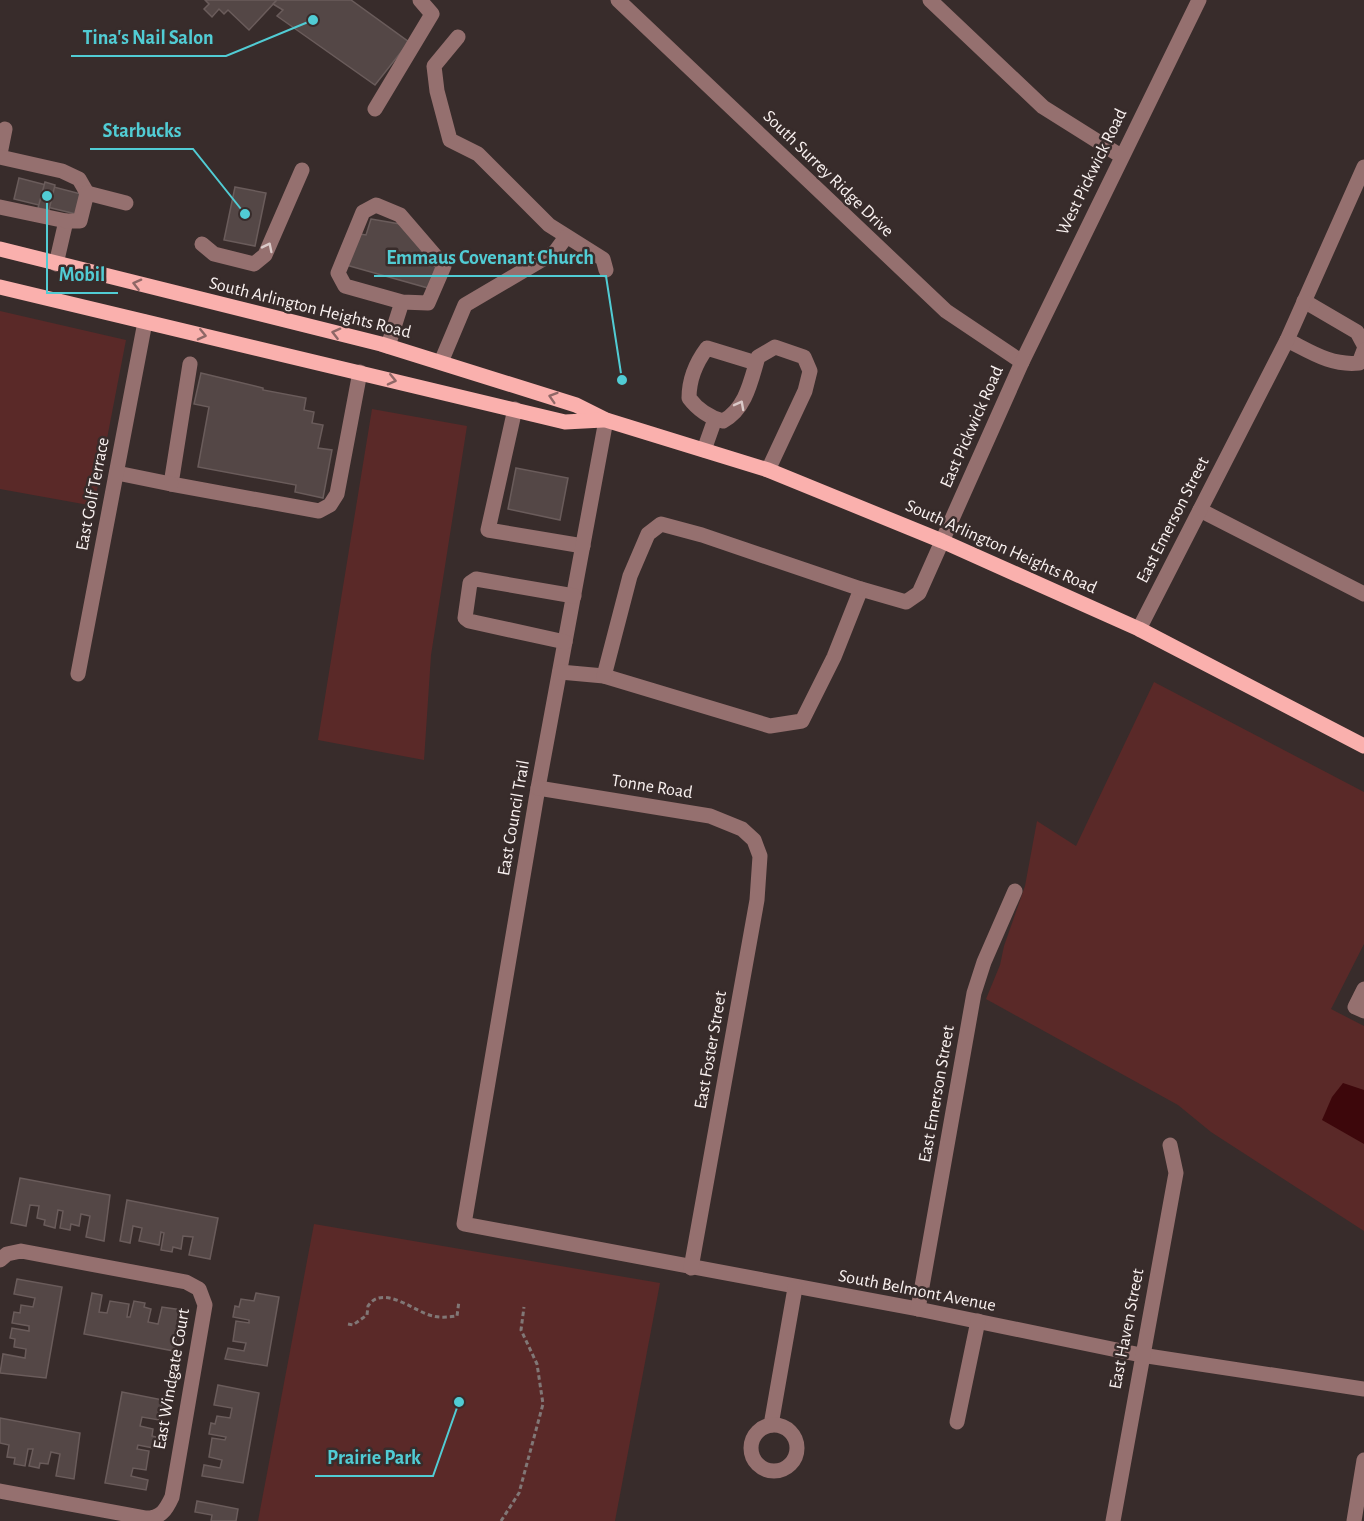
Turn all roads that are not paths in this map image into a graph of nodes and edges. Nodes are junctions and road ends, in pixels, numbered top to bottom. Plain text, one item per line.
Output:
1 (420, 0) edge
2 (618, 0) edge
3 (1199, 0) edge
4 (936, 2) edge
5 (458, 37) dead end
6 (375, 109) dead end
7 (5, 129) dead end
8 (0, 156) edge
9 (1121, 156) junction
10 (1364, 167) edge
11 (302, 170) dead end
12 (87, 193) junction
13 (126, 202) dead end
14 (0, 207) edge
15 (66, 221) junction
16 (566, 237) junction
17 (202, 244) dead end
18 (0, 249) edge
19 (56, 264) junction
20 (606, 270) dead end
21 (0, 287) edge
22 (1304, 301) junction
23 (402, 302) junction
24 (145, 322) junction
25 (1287, 340) junction
26 (1364, 345) edge
27 (388, 346) junction
28 (1364, 350) edge
29 (441, 362) junction
30 (1022, 362) junction
31 (756, 363) junction
32 (190, 364) dead end
33 (360, 372) junction
34 (515, 409) junction
35 (715, 419) junction
36 (606, 420) junction
37 (704, 450) junction
38 (768, 470) junction
39 (117, 473) junction
40 (171, 484) junction
41 (1200, 510) junction
42 (942, 541) junction
43 (583, 546) junction
44 (861, 589) junction
45 (1364, 594) edge
46 (574, 596) junction
47 (1139, 629) junction
48 (566, 642) junction
49 (560, 672) junction
50 (78, 674) dead end
51 (604, 676) junction
52 (1364, 746) edge
53 (538, 788) junction
54 (754, 840) joint
55 (1015, 891) dead end
56 (1364, 989) edge
57 (1364, 1011) edge
58 (1170, 1145) dead end
59 (464, 1224) joint
60 (0, 1260) edge
61 (691, 1268) junction
62 (795, 1288) junction
63 (918, 1309) junction
64 (978, 1321) junction
65 (1141, 1355) junction
66 (1364, 1389) edge
67 (957, 1422) dead end
68 (771, 1425) dead end
69 (1364, 1460) edge
70 (0, 1491) edge
71 (1113, 1521) edge
72 (1354, 1521) edge

1 - 6 street
2 - 30 street, South Surrey Ridge Drive
3 - 9 street, West Pickwick Road
4 - 9 street
5 - 16 street
7 - 8 street
8 - 12 street
9 - 30 street, West Pickwick Road
10 - 22 street, East Emerson Street
17 -> 11 street
12 - 13 street
12 - 15 street
14 - 15 street
15 - 19 street
16 - 20 street
16 - 29 street
18 - 19 main road, South Arlington Heights Road
27 -> 19 main road, South Arlington Heights Road
21 - 24 main road, South Arlington Heights Road
22 - 25 street, East Emerson Street
22 - 26 street
23 - 23 street
23 - 27 street
24 -> 33 main road, South Arlington Heights Road
24 - 39 street, East Golf Terrace
25 - 28 street
25 - 41 street, East Emerson Street
27 - 29 main road, South Arlington Heights Road
36 -> 29 main road, South Arlington Heights Road
30 - 42 street, East Pickwick Road
35 -> 31 street
31 - 35 street
31 - 38 street
32 - 40 street
33 -> 34 main road, South Arlington Heights Road
33 - 40 street
34 - 36 main road, South Arlington Heights Road
34 - 43 street
35 - 37 street
36 - 37 main road, South Arlington Heights Road
36 - 43 street, East Council Trail
37 - 38 main road, South Arlington Heights Road
38 - 42 main road, South Arlington Heights Road
39 - 40 street
39 - 50 street, East Golf Terrace
41 - 45 street
41 - 47 street, East Emerson Street
42 - 44 street, East Pickwick Road
42 - 47 main road, South Arlington Heights Road
43 - 46 street, East Council Trail
44 - 51 street
44 - 51 street
46 - 48 street, East Council Trail
46 - 48 street
47 - 52 main road, South Arlington Heights Road
48 - 49 street, East Council Trail
49 - 51 street
49 - 53 street, East Council Trail
53 - 54 street, Tonne Road
53 - 59 street, East Council Trail
54 - 61 street, East Foster Street
55 - 63 street, East Emerson Street
56 - 57 street
58 - 65 street, East Haven Street
59 - 61 street, South Belmont Avenue
60 - 70 street, East Windgate Court
61 - 62 street, South Belmont Avenue
62 - 63 street, South Belmont Avenue
62 - 68 street
63 - 64 street, South Belmont Avenue
64 - 65 street, South Belmont Avenue
64 - 67 street
65 - 66 street, South Belmont Avenue
65 - 71 street, East Haven Street
69 - 72 street

